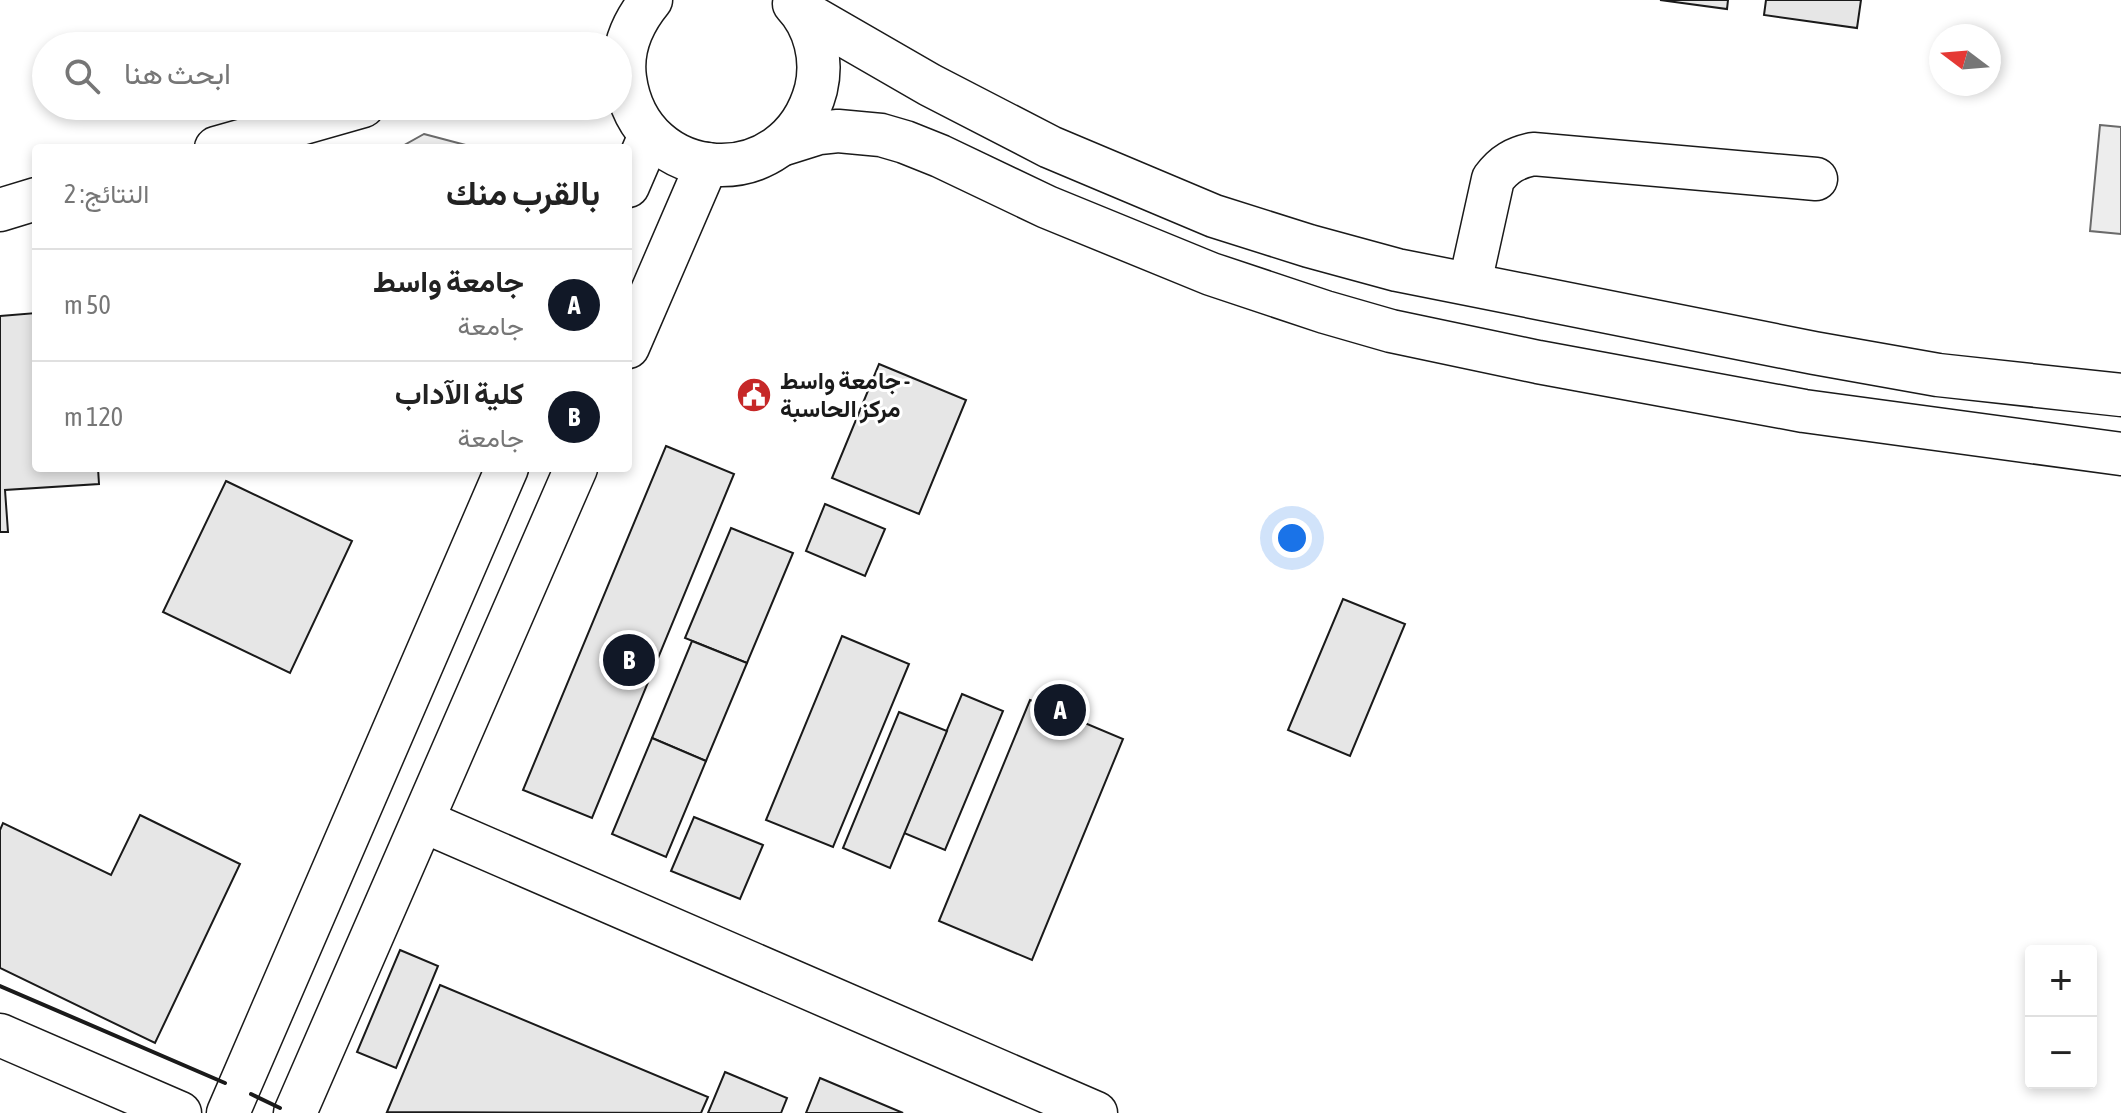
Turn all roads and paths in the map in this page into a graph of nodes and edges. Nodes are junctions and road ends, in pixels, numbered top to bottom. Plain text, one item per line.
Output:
1 (650, 0) edge
2 (796, 5) edge
3 (632, 32) edge
4 (632, 107) edge
5 (314, 120) edge
6 (650, 135) junction
7 (230, 144) edge
8 (784, 144) junction
9 (707, 164) junction
10 (632, 177) edge
11 (1816, 179) dead end
12 (32, 200) edge
13 (0, 210) edge
14 (1470, 283) junction
15 (632, 338) edge
16 (2121, 395) edge
17 (2121, 454) edge
18 (505, 472) edge
19 (574, 472) edge
20 (423, 821) junction
21 (299, 949) junction
22 (356, 973) junction
23 (0, 1035) edge
24 (180, 1113) edge
25 (228, 1113) edge
26 (295, 1113) edge
27 (1096, 1113) edge

1 - 3 street
2 - 8 street
2 - 14 street
4 - 6 street
5 - 7 street
6 - 9 street
6 - 10 street
8 - 9 street
8 - 17 street
9 - 15 street
11 - 14 street
12 - 13 street
14 - 16 street
18 - 21 street
19 - 20 street
20 - 22 street
20 - 27 street
21 - 22 street
21 - 25 street
22 - 26 street
23 - 24 street

